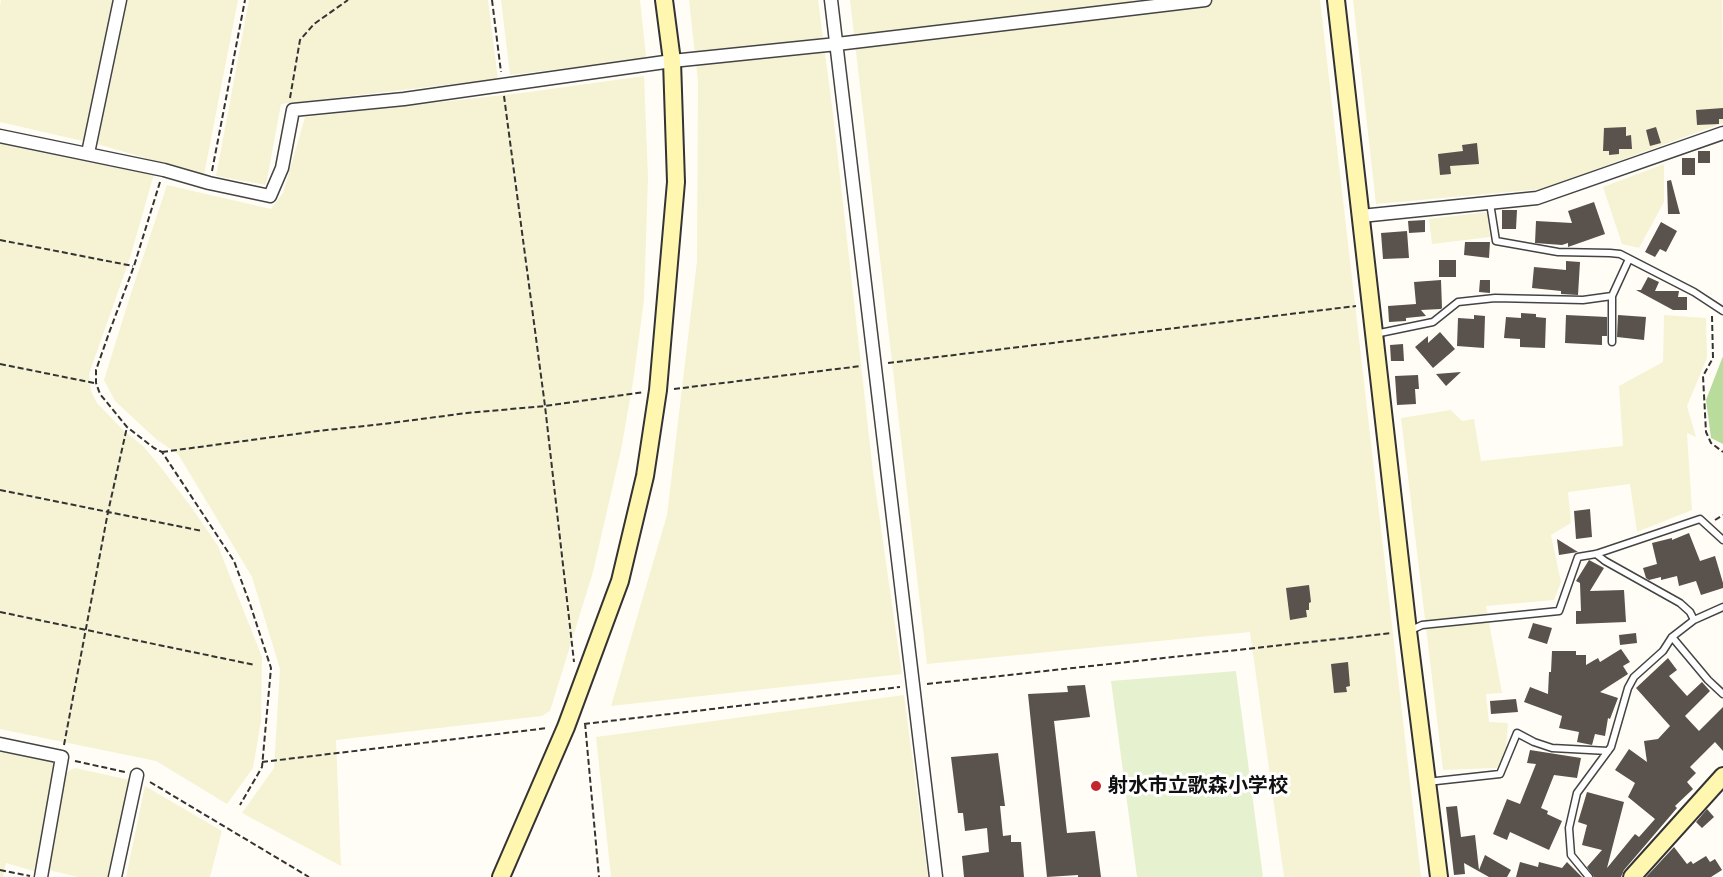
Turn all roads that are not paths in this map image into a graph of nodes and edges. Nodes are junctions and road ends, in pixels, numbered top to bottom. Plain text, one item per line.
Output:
1 (120, 0) edge
2 (664, 0) edge
3 (831, 0) edge
4 (1205, 0) edge
5 (1336, 0) edge
6 (837, 44) junction
7 (672, 61) junction
8 (1723, 133) edge
9 (0, 136) edge
10 (88, 153) junction
11 (1490, 203) junction
12 (1361, 216) junction
13 (1629, 259) junction
14 (1612, 296) junction
15 (1723, 311) edge
16 (1374, 334) junction
17 (1612, 342) dead end
18 (1723, 540) edge
19 (1596, 554) junction
20 (1723, 607) edge
21 (1694, 620) junction
22 (1408, 631) junction
23 (1672, 637) junction
24 (1723, 694) edge
25 (0, 744) edge
26 (1608, 751) junction
27 (137, 775) road end
28 (1723, 776) edge
29 (1427, 782) junction
30 (41, 877) edge
31 (116, 877) edge
32 (501, 877) edge
33 (936, 877) edge
34 (1438, 877) edge
35 (1589, 877) edge
36 (1632, 877) edge

1 - 10 street
2 - 7 street
3 - 6 street
4 - 6 street
5 - 12 street
6 - 7 street
6 - 33 street
7 - 10 street
7 - 32 street
8 - 11 street
9 - 10 street
11 - 12 street
11 - 13 lane
12 - 16 street
13 - 14 lane
13 - 15 lane
14 - 16 lane
14 - 17 lane
16 - 22 street
18 - 19 lane
19 - 21 lane
19 - 22 lane
20 - 21 lane
21 - 23 lane
22 - 29 street
23 - 24 lane
23 - 26 lane
25 - 30 street
26 - 29 lane
26 - 35 lane
27 - 31 street
28 - 36 street
29 - 34 street

